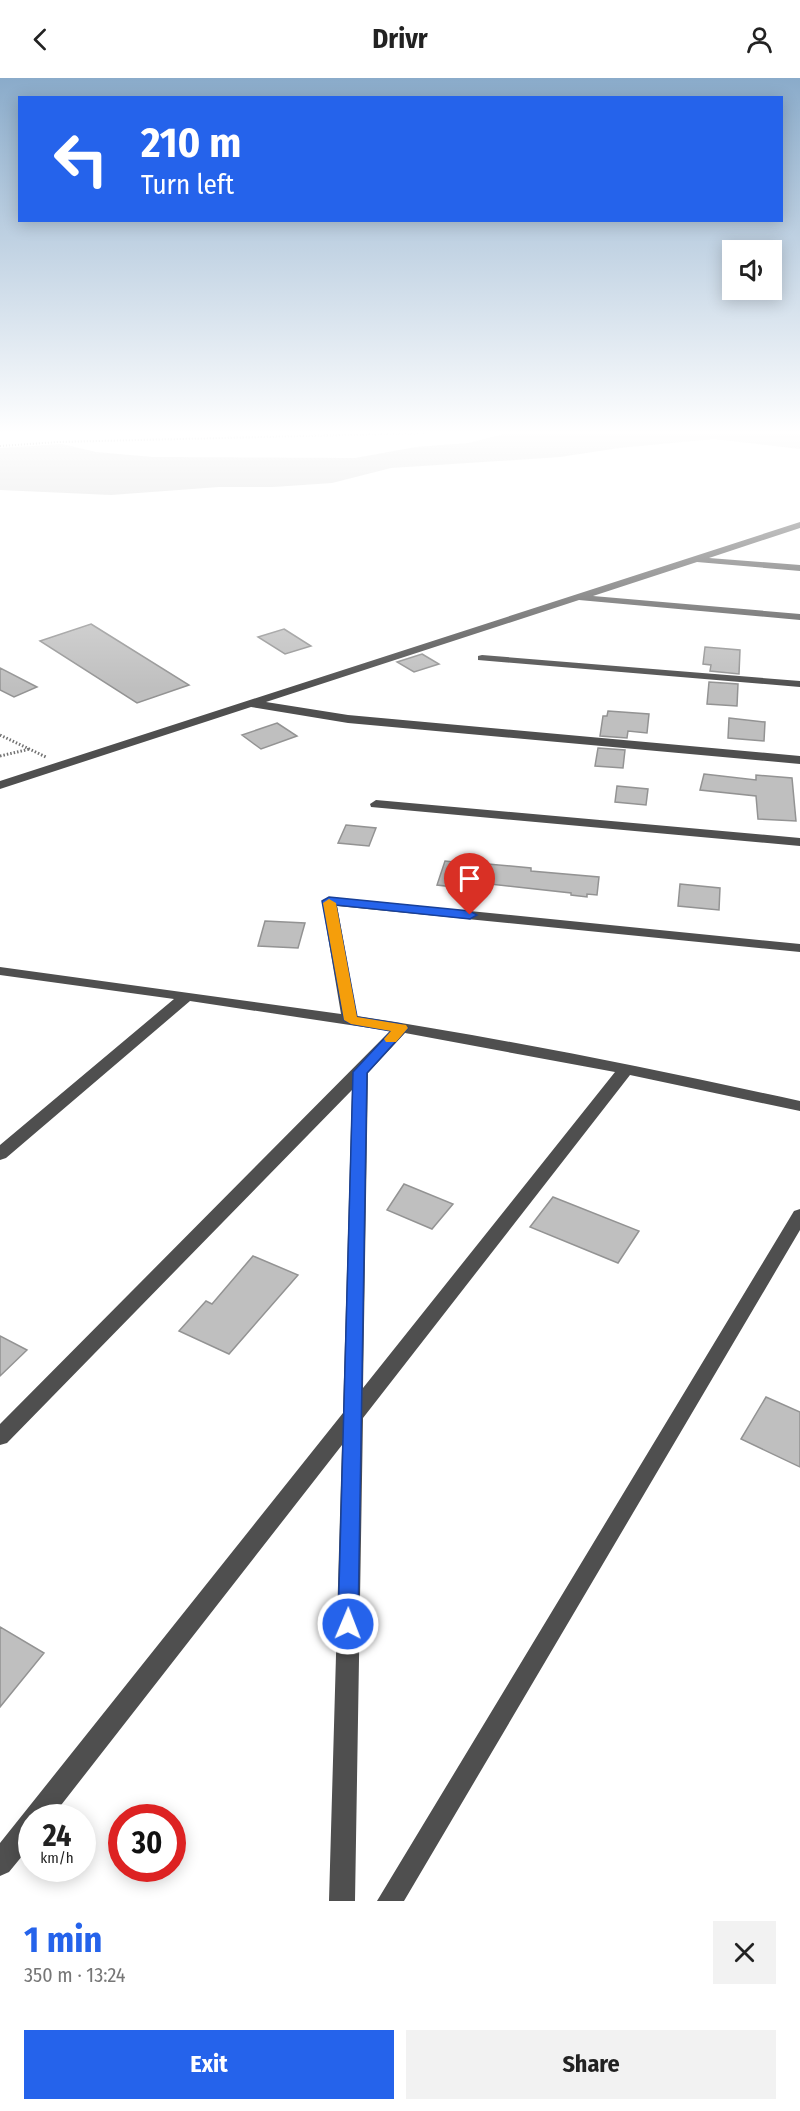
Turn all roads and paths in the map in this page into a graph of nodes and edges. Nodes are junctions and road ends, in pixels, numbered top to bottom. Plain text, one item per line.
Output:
1 (800, 525) edge
2 (695, 559) junction
3 (800, 568) edge
4 (575, 598) junction
5 (800, 617) edge
6 (482, 658) dead end
7 (800, 684) edge
8 (250, 703) junction
9 (0, 735) edge
10 (30, 749) junction
11 (0, 756) edge
12 (800, 760) edge
13 (62, 766) junction
14 (0, 785) edge
15 (376, 804) dead end
16 (800, 842) edge
17 (800, 948) edge
18 (0, 971) edge
19 (186, 997) junction
20 (351, 1020) junction
21 (401, 1028) junction
22 (626, 1069) junction
23 (360, 1072) junction
24 (800, 1106) edge
25 (0, 1154) edge
26 (800, 1215) edge
27 (352, 1416) junction
28 (0, 1437) edge
29 (46, 1804) edge
30 (18, 1840) edge
31 (0, 1863) edge
32 (342, 1901) edge
33 (390, 1901) edge

1 - 2 street
2 - 3 street
2 - 4 street
4 - 5 street
4 - 8 street
6 - 7 street
8 - 12 street
8 - 13 street
9 - 10 path
10 - 11 path
10 - 13 path
13 - 14 street
15 - 16 street
17 - 20 street
18 - 19 street
19 - 20 street
19 - 25 street
20 - 21 street
21 - 22 street
21 - 23 street
22 - 24 street
22 - 27 street
23 - 27 street
23 - 28 street
26 - 33 street
27 - 29 street
27 - 32 street
30 - 31 street

